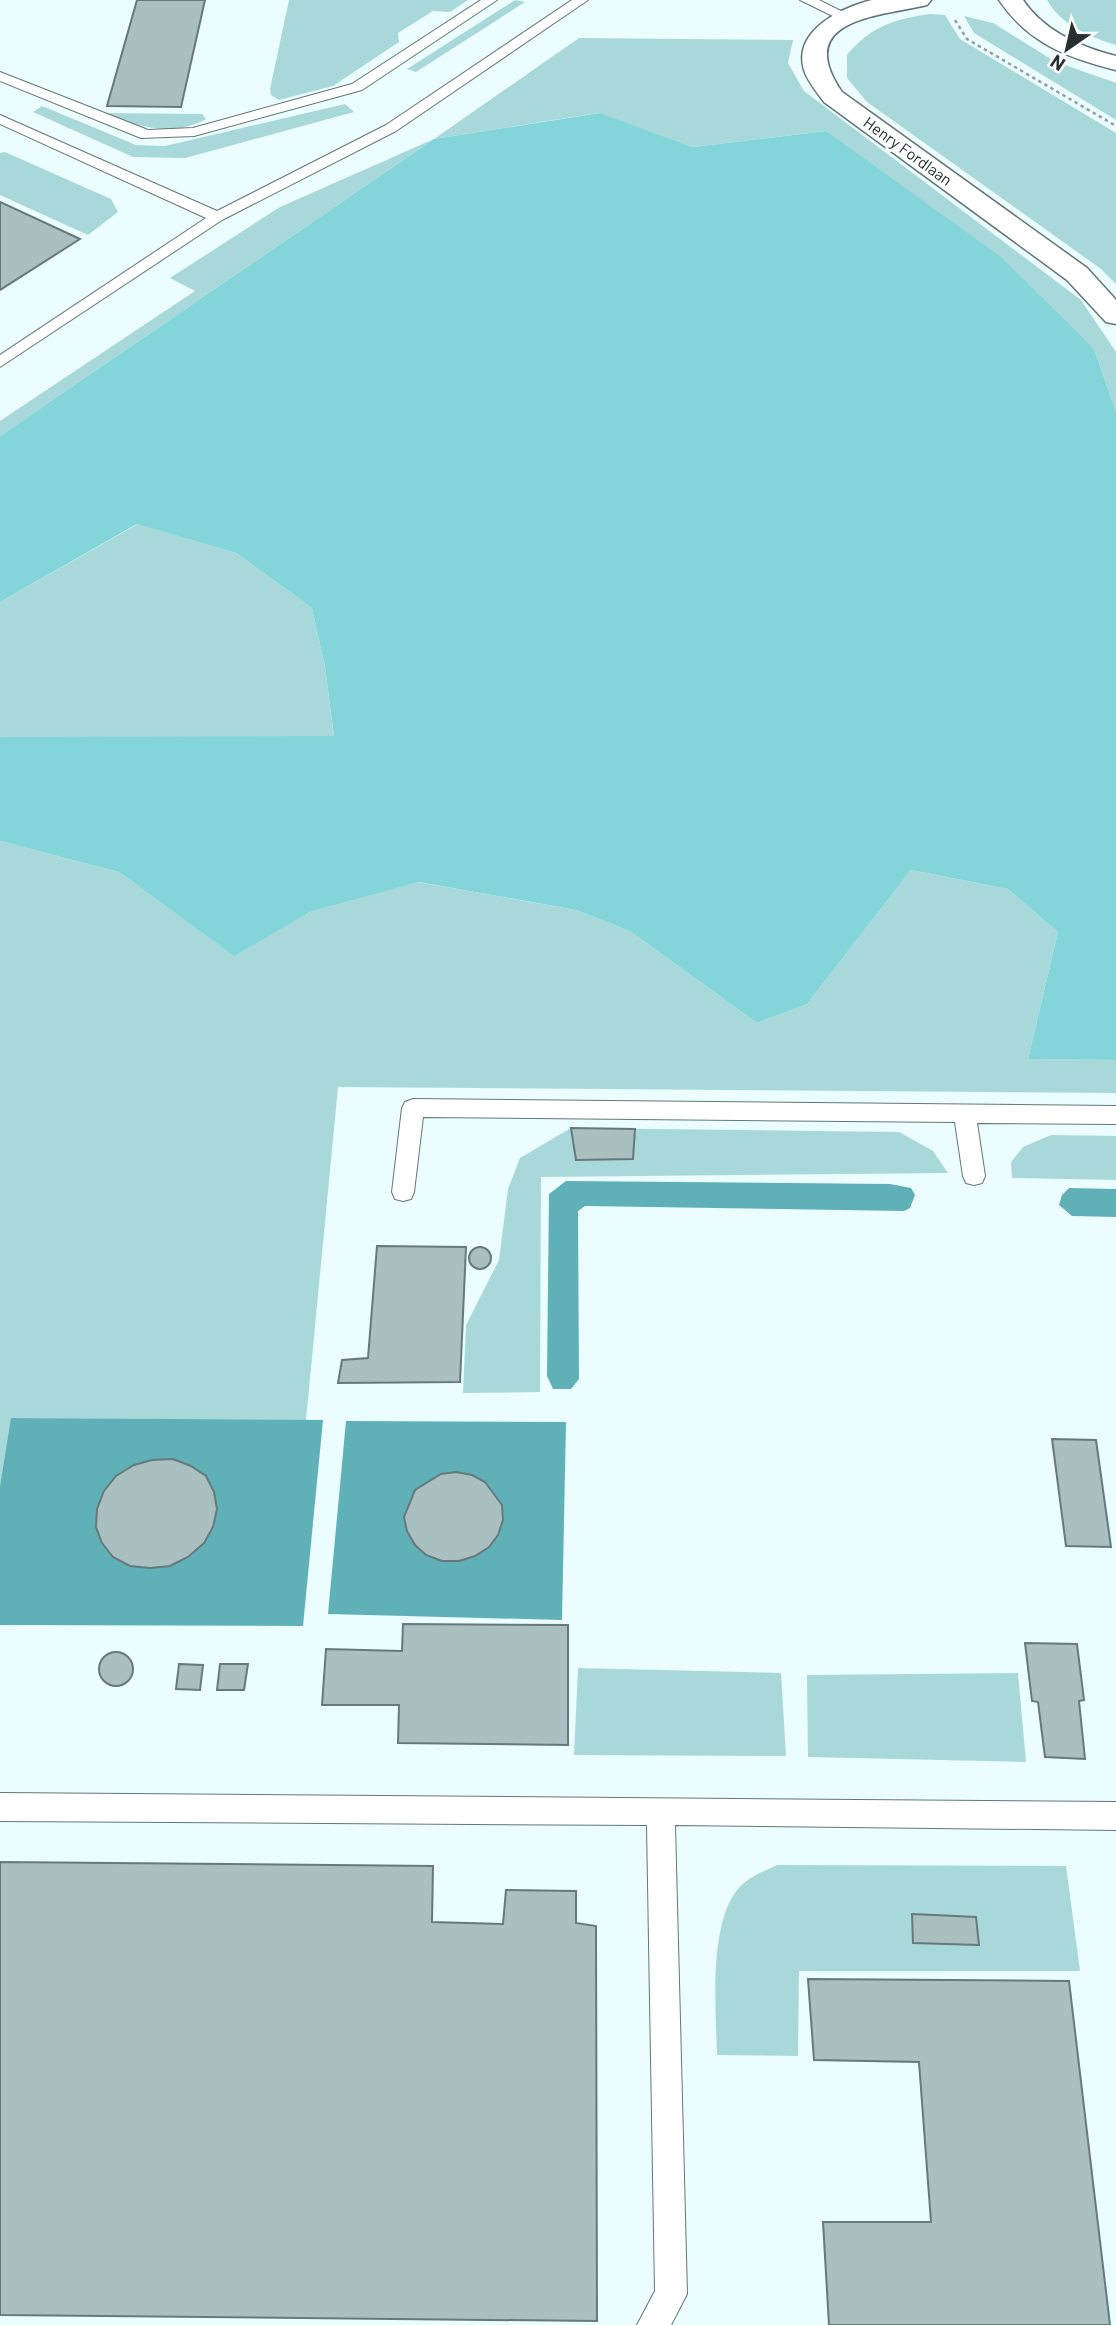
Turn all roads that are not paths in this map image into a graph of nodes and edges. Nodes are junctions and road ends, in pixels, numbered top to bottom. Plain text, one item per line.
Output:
1 (490, 0) edge
2 (581, 0) edge
3 (807, 0) edge
4 (919, 0) edge
5 (1011, 0) edge
6 (844, 16) junction
7 (1116, 64) edge
8 (0, 76) edge
9 (1, 121) edge
10 (217, 217) junction
11 (1116, 316) edge
12 (0, 362) edge
13 (965, 1114) junction
14 (1116, 1115) edge
15 (974, 1176) dead end
16 (402, 1192) dead end
17 (0, 1807) edge
18 (661, 1811) junction
19 (1116, 1816) edge
20 (653, 2325) edge

1 - 8 lane
2 - 10 lane
3 - 6 lane
4 - 6 street, Henry Fordlaan
5 - 7 street
6 - 11 street, Henry Fordlaan
9 - 10 lane
10 - 12 lane
13 - 14 lane
13 - 15 lane
13 - 16 lane
17 - 18 lane
18 - 19 lane
18 - 20 lane

